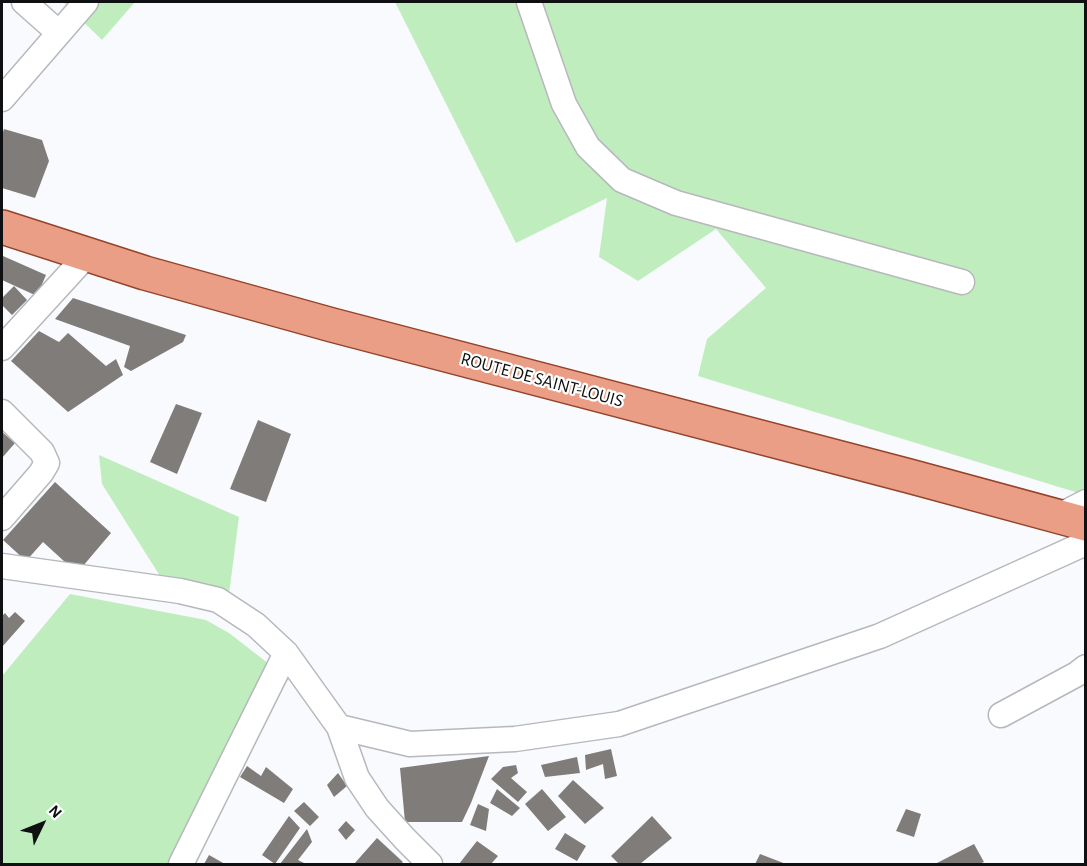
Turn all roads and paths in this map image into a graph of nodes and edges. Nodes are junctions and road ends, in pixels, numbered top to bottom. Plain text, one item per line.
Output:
1 (24, 2) edge
2 (86, 2) edge
3 (530, 2) edge
4 (59, 33) junction
5 (2, 99) edge
6 (2, 227) edge
7 (87, 255) junction
8 (962, 282) dead end
9 (2, 348) edge
10 (2, 412) edge
11 (1086, 502) edge
12 (2, 518) edge
13 (1071, 520) edge
14 (1086, 543) edge
15 (2, 566) edge
16 (286, 653) junction
17 (1086, 667) edge
18 (1001, 715) dead end
19 (339, 727) junction
20 (181, 864) edge
21 (430, 864) edge

1 - 4 street
2 - 4 street
3 - 8 street
4 - 5 street
6 - 7 main road, ROUTE DE SAINT-LOUIS
7 - 9 street
7 - 13 main road, ROUTE DE SAINT-LOUIS
10 - 12 street
11 - 13 street
14 - 19 street
15 - 16 street
16 - 19 street
16 - 20 street
17 - 18 street
19 - 21 street

